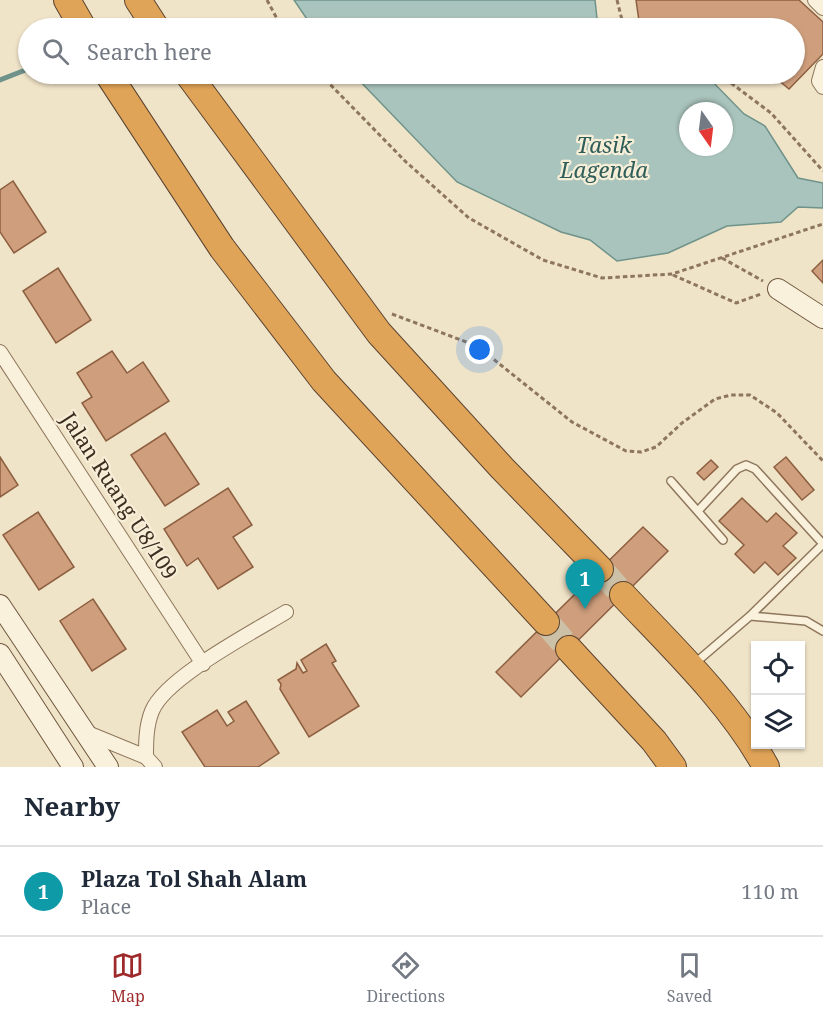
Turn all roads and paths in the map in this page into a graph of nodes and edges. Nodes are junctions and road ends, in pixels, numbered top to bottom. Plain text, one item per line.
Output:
1 (67, 0) edge
2 (88, 0) edge
3 (138, 0) edge
4 (267, 0) edge
5 (617, 0) edge
6 (815, 0) edge
7 (823, 8) edge
8 (77, 18) edge
9 (91, 18) edge
10 (150, 18) edge
11 (277, 18) edge
12 (622, 18) edge
13 (823, 67) edge
14 (115, 84) edge
15 (195, 84) edge
16 (330, 84) edge
17 (732, 84) edge
18 (823, 87) edge
19 (823, 171) edge
20 (823, 224) edge
21 (721, 257) junction
22 (672, 274) junction
23 (778, 289) junction
24 (387, 312) dead end
25 (823, 318) edge
26 (0, 352) edge
27 (823, 461) edge
28 (671, 481) dead end
29 (698, 511) junction
30 (723, 540) dead end
31 (823, 544) edge
32 (600, 569) tunnel mouth
33 (623, 595) tunnel mouth
34 (0, 605) edge
35 (286, 612) dead end
36 (750, 616) junction
37 (546, 622) tunnel mouth
38 (823, 631) edge
39 (570, 649) tunnel mouth
40 (0, 654) edge
41 (203, 664) junction
42 (690, 668) junction
43 (85, 732) junction
44 (151, 762) edge
45 (69, 763) edge
46 (108, 767) edge
47 (674, 767) edge
48 (766, 767) edge

1 - 8 highway
2 - 9 highway
3 - 10 highway
4 - 11 path
5 - 12 path
6 - 7 street
13 - 18 street
14 - 37 highway
15 - 32 highway
16 - 22 path
17 - 19 path
20 - 21 path
21 - 22 path
21 - 23 path
22 - 23 path
23 - 25 main road
24 - 27 path
26 - 41 street, Jalan Ruang U8/109
28 - 29 lane
29 - 30 lane
29 - 31 lane
31 - 36 lane
33 - 42 highway
34 - 43 main road
35 - 41 street
36 - 38 lane
36 - 42 lane
39 - 47 highway
40 - 45 main road
41 - 44 street
42 - 48 highway
43 - 44 street
43 - 46 main road

